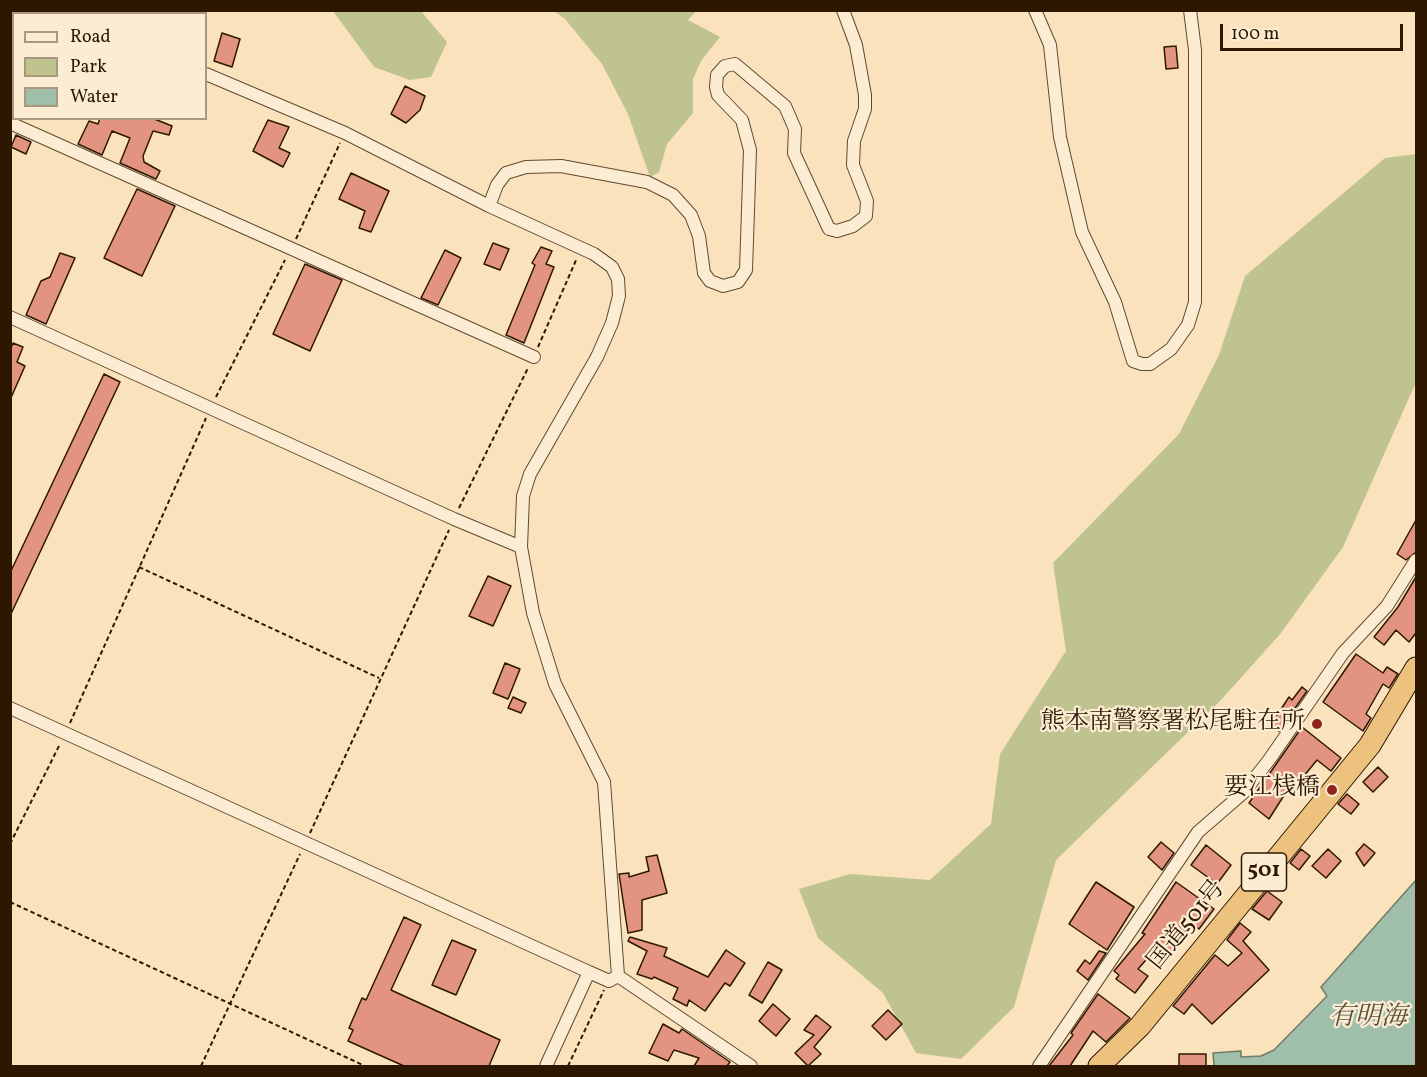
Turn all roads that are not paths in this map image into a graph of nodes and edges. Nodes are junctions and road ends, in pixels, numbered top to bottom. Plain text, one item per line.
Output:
1 (76, 10) edge
2 (843, 10) edge
3 (1035, 10) edge
4 (1190, 10) edge
5 (95, 12) edge
6 (207, 74) edge
7 (10, 123) edge
8 (489, 206) junction
9 (10, 317) edge
10 (534, 357) road end
11 (521, 547) junction
12 (1416, 560) edge
13 (1416, 668) edge
14 (10, 708) edge
15 (589, 972) junction
16 (614, 979) junction
17 (546, 1066) edge
18 (751, 1066) edge
19 (1039, 1066) edge
20 (1099, 1066) edge

1 - 5 street
2 - 8 street
3 - 4 street
6 - 8 street
7 - 10 street
8 - 11 street
9 - 11 street
11 - 16 street
12 - 19 street
13 - 20 highway, 国道501号 / 501
14 - 15 street
15 - 16 street
15 - 17 street
16 - 18 street

